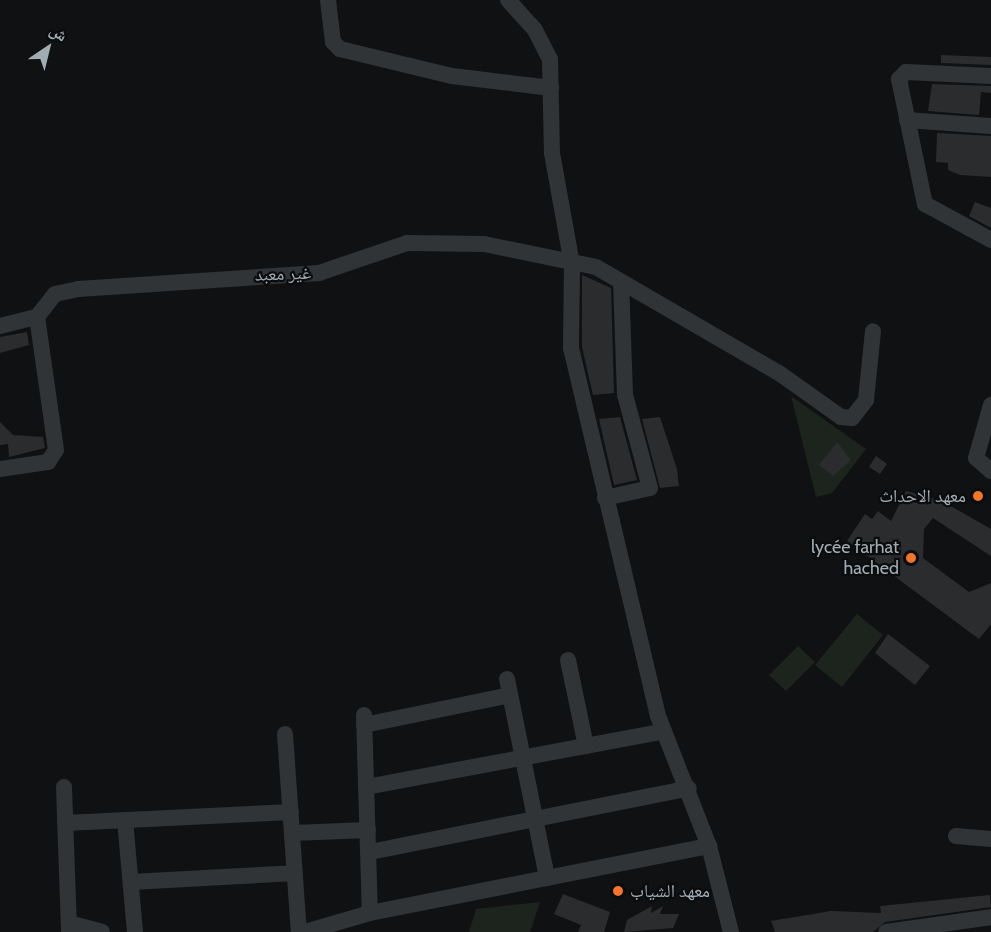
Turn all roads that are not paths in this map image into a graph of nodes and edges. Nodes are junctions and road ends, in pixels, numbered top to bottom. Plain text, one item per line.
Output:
1 (328, 0) edge
2 (508, 0) edge
3 (991, 76) edge
4 (551, 88) junction
5 (907, 120) junction
6 (991, 126) edge
7 (991, 240) edge
8 (572, 264) junction
9 (621, 282) junction
10 (38, 317) junction
11 (0, 326) edge
12 (873, 331) dead end
13 (991, 405) edge
14 (0, 469) edge
15 (991, 471) edge
16 (605, 498) junction
17 (568, 660) dead end
18 (664, 731) junction
19 (285, 734) dead end
20 (586, 746) junction
21 (523, 758) junction
22 (64, 787) dead end
23 (366, 788) junction
24 (689, 788) junction
25 (291, 812) junction
26 (535, 819) junction
27 (125, 820) junction
28 (65, 823) junction
29 (368, 830) junction
30 (292, 833) junction
31 (956, 836) dead end
32 (991, 838) edge
33 (709, 846) junction
34 (370, 852) junction
35 (295, 873) junction
36 (547, 878) junction
37 (131, 882) junction
38 (370, 913) junction
39 (991, 917) edge
40 (69, 927) edge
41 (102, 932) edge
42 (135, 932) edge
43 (298, 932) edge
44 (305, 932) edge
45 (731, 932) edge
46 (886, 932) edge

1 - 4 street
2 - 4 street
3 - 5 street
4 - 8 street
5 - 6 street
5 - 7 street
8 - 9 street, غير معبد
8 - 10 street, غير معبد
8 - 16 street
9 - 12 street, غير معبد
9 - 16 street
10 - 11 street
10 - 14 street
13 - 15 street
16 - 18 street
17 - 20 street
18 - 20 street
18 - 24 street
19 - 25 street
20 - 21 street
21 - 23 street
21 - 23 street
21 - 26 street
22 - 28 street
23 - 29 street
24 - 26 street
24 - 33 street
25 - 27 street
25 - 30 street
26 - 34 street
26 - 36 street
27 - 28 street
27 - 37 street
28 - 40 street
29 - 30 street
29 - 34 street
30 - 35 street
31 - 32 street
33 - 36 street
33 - 45 street
34 - 38 street
35 - 37 street
35 - 43 street
36 - 38 street
37 - 42 street
38 - 44 street
39 - 46 street
40 - 41 street

